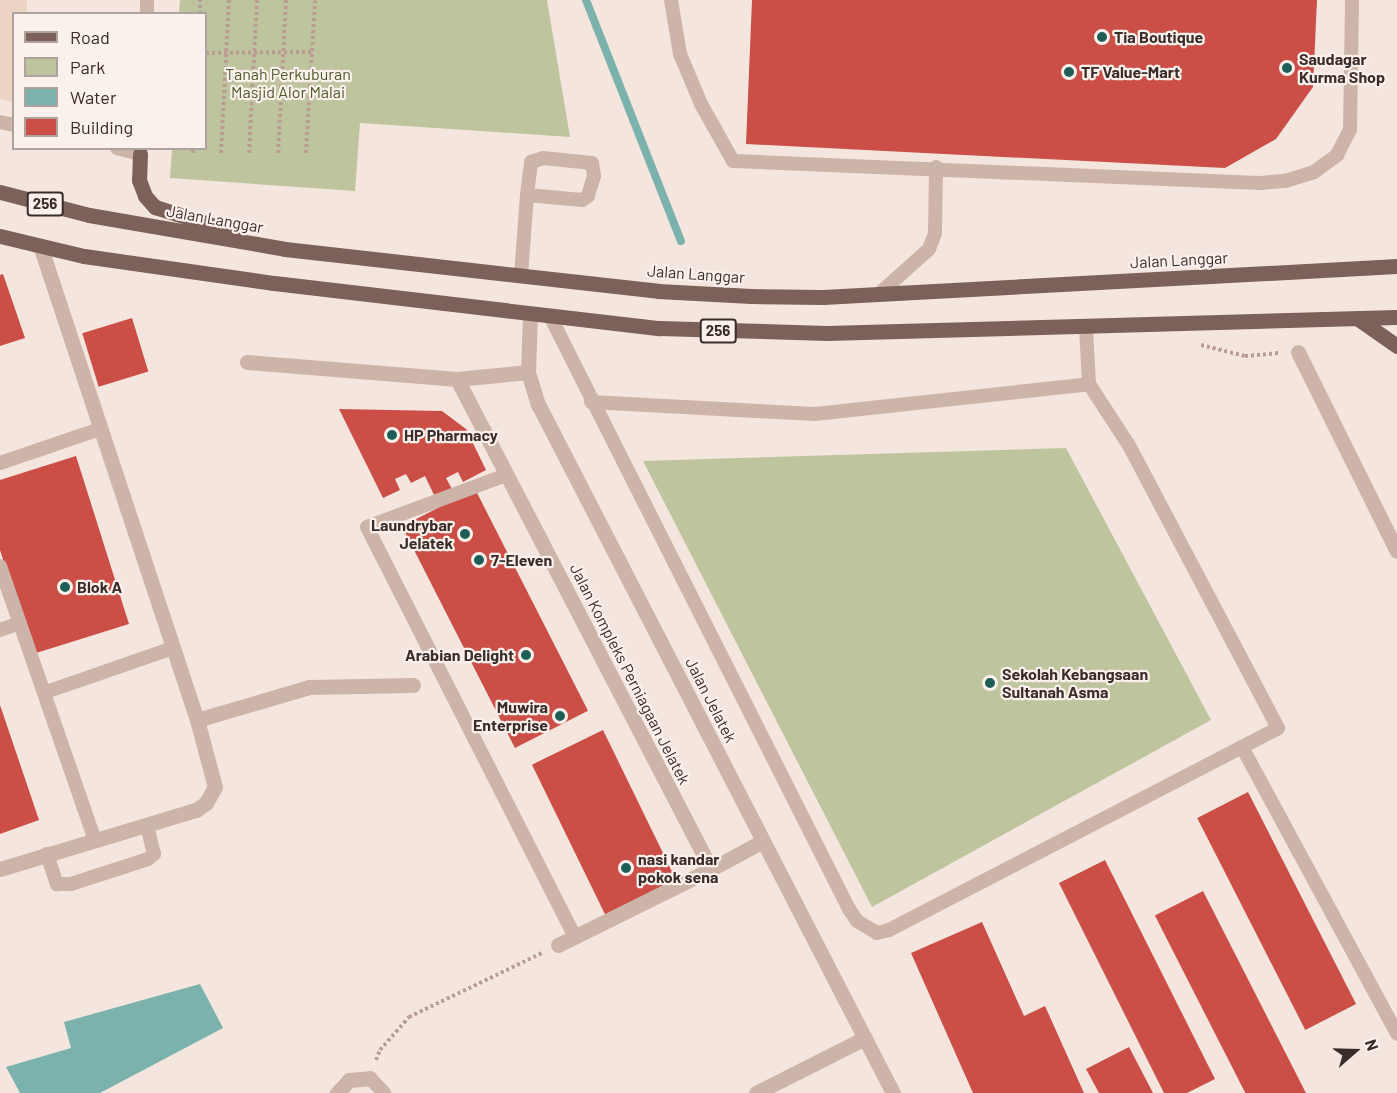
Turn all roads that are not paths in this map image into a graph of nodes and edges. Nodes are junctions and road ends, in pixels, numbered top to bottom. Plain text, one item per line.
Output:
1 (671, 0) edge
2 (1353, 0) edge
3 (140, 151) edge
4 (936, 167) junction
5 (0, 192) edge
6 (527, 195) junction
7 (0, 236) edge
8 (41, 247) junction
9 (285, 249) junction
10 (1397, 266) edge
11 (521, 275) junction
12 (880, 293) junction
13 (530, 315) junction
14 (1397, 317) edge
15 (551, 318) junction
16 (1357, 318) junction
17 (1086, 327) junction
18 (1397, 346) edge
19 (1298, 352) road end
20 (247, 362) dead end
21 (528, 372) junction
22 (457, 379) junction
23 (1089, 384) junction
24 (591, 402) junction
25 (100, 429) junction
26 (0, 463) edge
27 (506, 474) junction
28 (1397, 551) edge
29 (0, 566) edge
30 (20, 623) junction
31 (0, 630) edge
32 (173, 648) junction
33 (413, 685) dead end
34 (46, 693) junction
35 (197, 720) junction
36 (1242, 747) junction
37 (147, 826) junction
38 (95, 841) junction
39 (763, 841) junction
40 (47, 854) junction
41 (0, 869) edge
42 (711, 869) junction
43 (574, 937) junction
44 (558, 945) road end
45 (1397, 1034) edge
46 (865, 1038) junction
47 (370, 1078) joint
48 (337, 1093) edge
49 (384, 1093) edge
50 (756, 1093) edge
51 (893, 1093) edge

1 - 4 lane
2 - 4 lane
3 - 9 main road
4 - 12 lane
5 - 9 main road, Jalan Langgar / 256
6 - 6 lane
6 - 11 lane
7 - 8 main road, 256
8 - 13 main road, 256
8 - 25 street
9 - 11 main road, Jalan Langgar / 256
10 - 12 main road, Jalan Langgar / 256
11 - 12 main road, Jalan Langgar / 256
13 - 15 main road, 256
13 - 21 street, Jalan Jelatek
14 - 16 main road, 256
15 - 17 main road, 256
15 - 24 lane
16 - 17 main road, 256
16 - 18 main road
17 - 23 lane
19 - 28 street
20 - 22 street
21 - 22 street
21 - 39 street, Jalan Jelatek
22 - 27 street, Jalan Kompleks Perniagaan Jelatek
23 - 24 lane
23 - 36 lane
24 - 36 lane
25 - 26 lane
25 - 32 street
27 - 42 street, Jalan Kompleks Perniagaan Jelatek
27 - 43 lane
29 - 30 lane
30 - 31 lane
30 - 34 lane
32 - 34 lane
32 - 35 street
33 - 35 street
34 - 38 lane
35 - 37 street
36 - 45 lane
37 - 38 street
37 - 40 lane
38 - 40 street
39 - 42 street
39 - 46 street, Jalan Jelatek
40 - 41 street
42 - 43 street
43 - 44 street
46 - 50 street
46 - 51 street, Jalan Jelatek
47 - 48 street
47 - 49 lane

